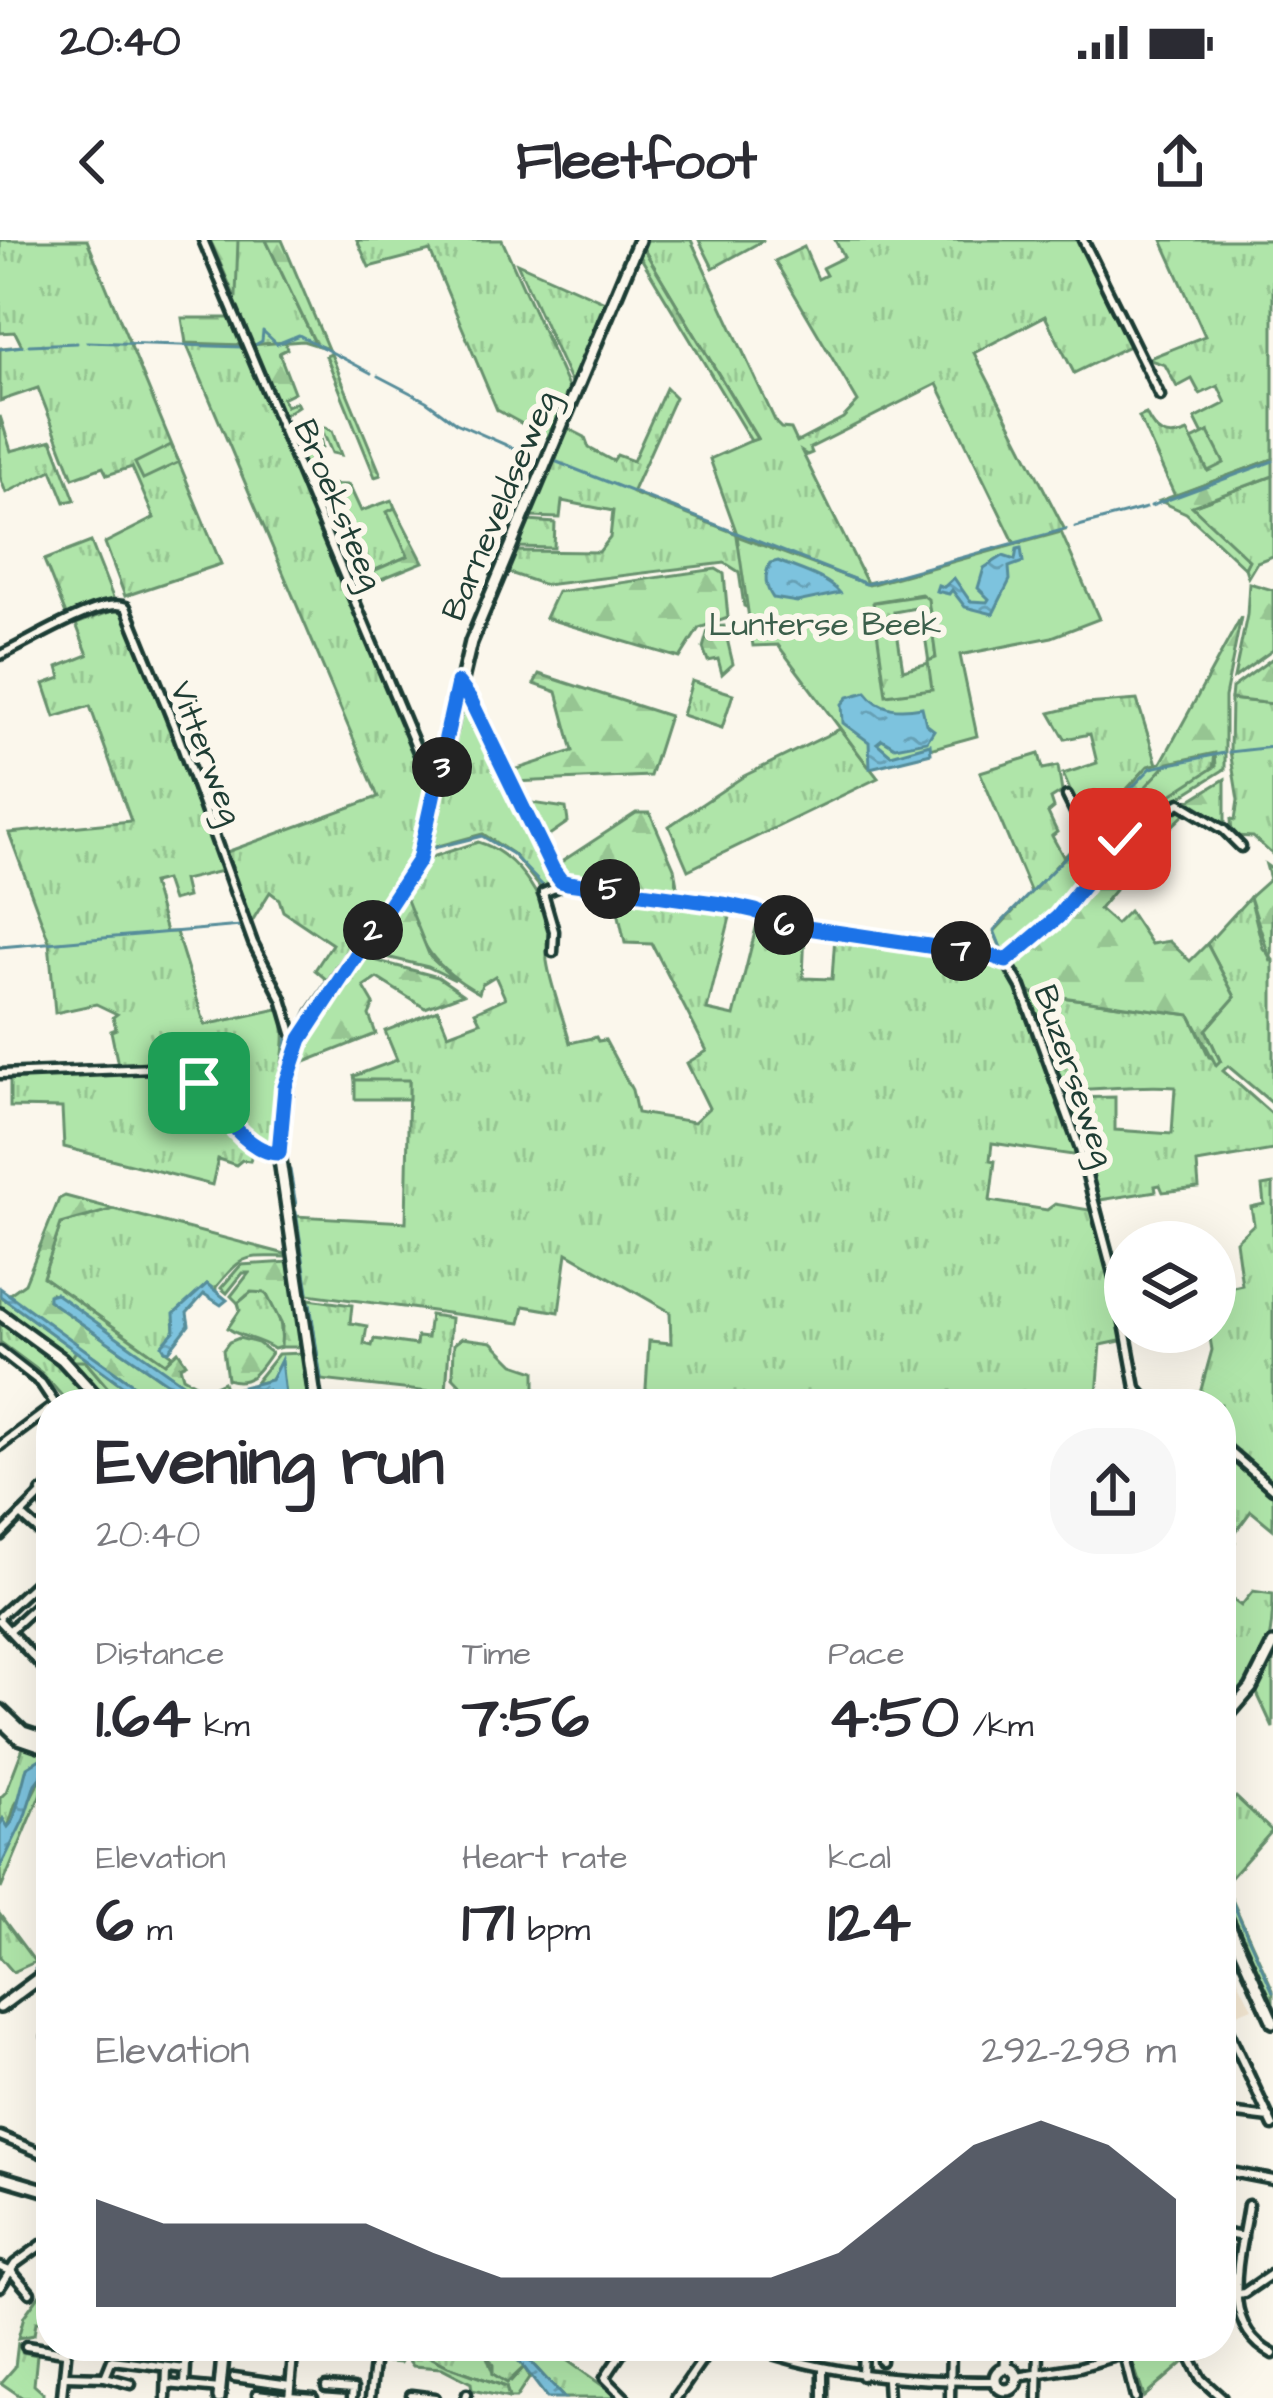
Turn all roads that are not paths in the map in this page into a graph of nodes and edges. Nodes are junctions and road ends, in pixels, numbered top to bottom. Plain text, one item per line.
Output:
1 (203, 240) edge
2 (639, 240) edge
3 (1084, 240) edge
4 (1160, 396) dead end
5 (0, 655) edge
6 (458, 683) junction
7 (439, 779) junction
8 (1067, 796) dead end
9 (1240, 847) dead end
10 (1099, 861) junction
11 (561, 881) junction
12 (553, 952) dead end
13 (1006, 961) junction
14 (301, 1039) junction
15 (0, 1074) edge
16 (279, 1153) junction
17 (0, 1314) edge
18 (0, 1351) edge
19 (44, 1389) edge
20 (90, 1389) edge
21 (314, 1389) edge
22 (1137, 1389) edge
23 (36, 1416) edge
24 (4, 1436) edge
25 (0, 1446) edge
26 (1236, 1457) edge
27 (1273, 1489) edge
28 (36, 1498) edge
29 (21, 1515) junction
30 (36, 1528) edge
31 (0, 1536) edge
32 (36, 1583) edge
33 (36, 1606) edge
34 (0, 1618) edge
35 (9, 1631) junction
36 (1273, 1644) edge
37 (36, 1660) edge
38 (1236, 1706) edge
39 (0, 1710) edge
40 (0, 1720) edge
41 (36, 1738) edge
42 (36, 1741) edge
43 (1236, 1940) edge
44 (36, 1980) edge
45 (0, 2007) edge
46 (1273, 2022) edge
47 (1236, 2047) edge
48 (1236, 2115) edge
49 (1271, 2122) edge
50 (0, 2136) edge
51 (36, 2150) edge
52 (1236, 2173) edge
53 (0, 2177) edge
54 (1273, 2180) edge
55 (36, 2187) edge
56 (1248, 2205) dead end
57 (1236, 2235) edge
58 (1243, 2236) junction
59 (36, 2249) edge
60 (0, 2267) edge
61 (12, 2272) junction
62 (1273, 2273) edge
63 (0, 2287) edge
64 (30, 2293) dead end
65 (1237, 2294) junction
66 (26, 2346) dead end
67 (36, 2347) edge
68 (1273, 2354) edge
69 (65, 2361) edge
70 (112, 2361) edge
71 (120, 2361) edge
72 (186, 2361) edge
73 (222, 2361) edge
74 (292, 2361) edge
75 (616, 2361) edge
76 (702, 2361) edge
77 (797, 2361) edge
78 (862, 2361) edge
79 (951, 2361) edge
80 (1006, 2361) edge
81 (1038, 2361) edge
82 (1086, 2361) edge
83 (1126, 2361) edge
84 (1192, 2361) edge
85 (374, 2364) dead end
86 (167, 2367) junction
87 (1006, 2368) junction
88 (185, 2369) junction
89 (823, 2369) junction
90 (1038, 2375) junction
91 (64, 2376) junction
92 (862, 2376) junction
93 (104, 2377) junction
94 (234, 2377) dead end
95 (1018, 2377) junction
96 (259, 2379) junction
97 (887, 2380) junction
98 (950, 2382) junction
99 (131, 2384) dead end
100 (167, 2384) junction
101 (184, 2385) junction
102 (290, 2385) junction
103 (326, 2387) dead end
104 (1004, 2391) edge
105 (219, 2394) edge
106 (352, 2394) edge
107 (370, 2395) edge
108 (411, 2395) edge
109 (62, 2396) edge
110 (257, 2396) edge
111 (289, 2396) edge
112 (166, 2398) edge
113 (313, 2398) edge
114 (435, 2398) edge
115 (625, 2398) edge
116 (676, 2398) edge
117 (823, 2398) edge
118 (887, 2398) edge
119 (950, 2398) edge
120 (1039, 2398) edge
121 (1135, 2398) edge
122 (1222, 2398) edge

1 - 7 street, Broeksteeg
2 - 6 main road, Barneveldseweg
3 - 4 street
5 - 14 street, Vitterweg
6 - 7 main road, Barneveldseweg
6 - 11 street
7 - 14 main road, Barneveldseweg
8 - 10 street
9 - 10 street, Buzerseweg
10 - 13 street, Buzerseweg
11 - 12 street
11 - 13 street, Buzerseweg
13 - 22 street, Buzerseweg
14 - 16 main road, Barneveldseweg
15 - 16 street
16 - 21 main road, Barneveldseweg
17 - 20 main road
18 - 19 street
23 - 24 street
24 - 25 street
26 - 27 street
28 - 29 street
29 - 30 street
29 - 31 street
32 - 34 street
33 - 35 street
34 - 35 street
35 - 37 street
36 - 38 main road
39 - 41 main road
40 - 42 main road
43 - 46 main road
44 - 45 main road
47 - 49 street
48 - 49 street
50 - 51 street
52 - 54 street
53 - 55 main road
56 - 58 street
57 - 58 street
58 - 65 street
59 - 61 street
60 - 61 street
61 - 63 street
61 - 64 street
62 - 65 street
65 - 68 street
66 - 67 street
69 - 91 street
70 - 93 street
71 - 86 street
72 - 88 street
73 - 105 main road
74 - 102 street
75 - 115 street
76 - 116 street
77 - 89 street
78 - 92 street
79 - 98 street
80 - 87 main road
81 - 90 street
82 - 90 street
83 - 121 street
84 - 122 street
85 - 107 street
86 - 88 street
86 - 100 street
87 - 95 main road
87 - 104 main road
88 - 101 street
89 - 92 street
89 - 117 street
90 - 95 street
90 - 120 street
91 - 93 street
91 - 109 street
92 - 97 street
93 - 99 street
94 - 96 street
95 - 104 main road
96 - 102 street
96 - 110 street
97 - 98 street
97 - 118 street
98 - 104 street
98 - 119 street
100 - 101 street
100 - 112 street
101 - 105 street
102 - 111 street
103 - 106 street
106 - 107 street
108 - 114 street
110 - 111 street
111 - 113 street

